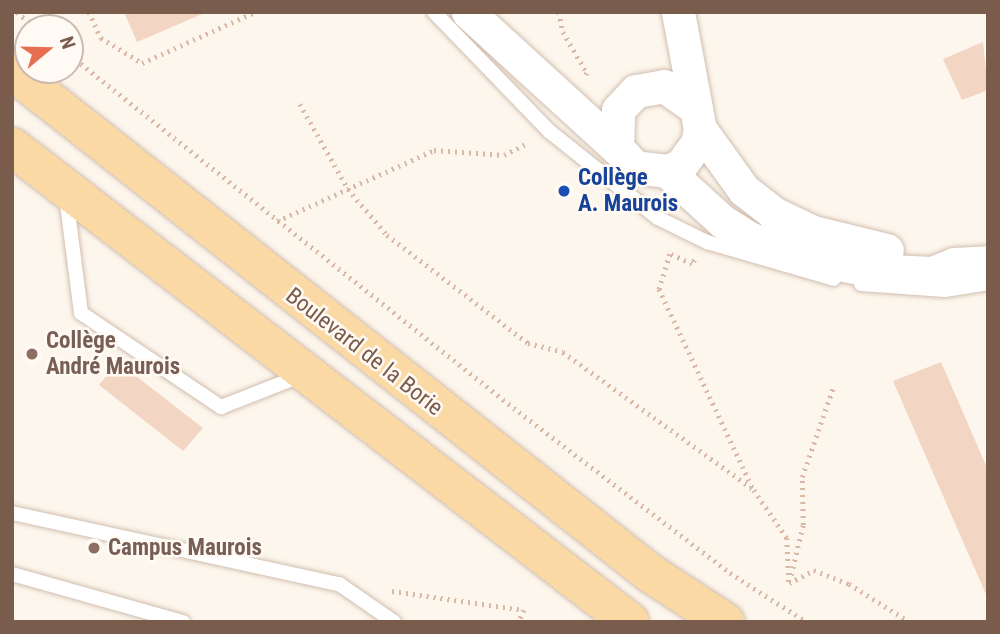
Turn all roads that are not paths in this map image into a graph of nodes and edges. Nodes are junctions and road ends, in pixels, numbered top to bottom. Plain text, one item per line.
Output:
1 (433, 12) edge
2 (468, 12) edge
3 (679, 25) edge
4 (12, 71) edge
5 (637, 92) junction
6 (569, 100) junction
7 (697, 118) junction
8 (12, 146) edge
9 (617, 148) junction
10 (667, 171) junction
11 (64, 188) junction
12 (988, 262) edge
13 (954, 264) junction
14 (988, 283) edge
15 (306, 373) junction
16 (12, 513) edge
17 (12, 574) edge
18 (183, 622) edge
19 (394, 622) edge
20 (630, 622) edge
21 (725, 622) edge

1 - 14 lane
2 - 6 street
3 - 5 street
3 - 7 street
4 - 21 main road, Boulevard de la Borie
5 - 6 street
5 - 7 street
5 - 9 street
6 - 9 street
7 - 10 street
7 - 13 street
8 - 11 main road
9 - 10 street
10 - 13 street
11 - 15 main road
11 - 15 lane
12 - 13 street
15 - 20 main road
16 - 19 lane
17 - 18 lane

